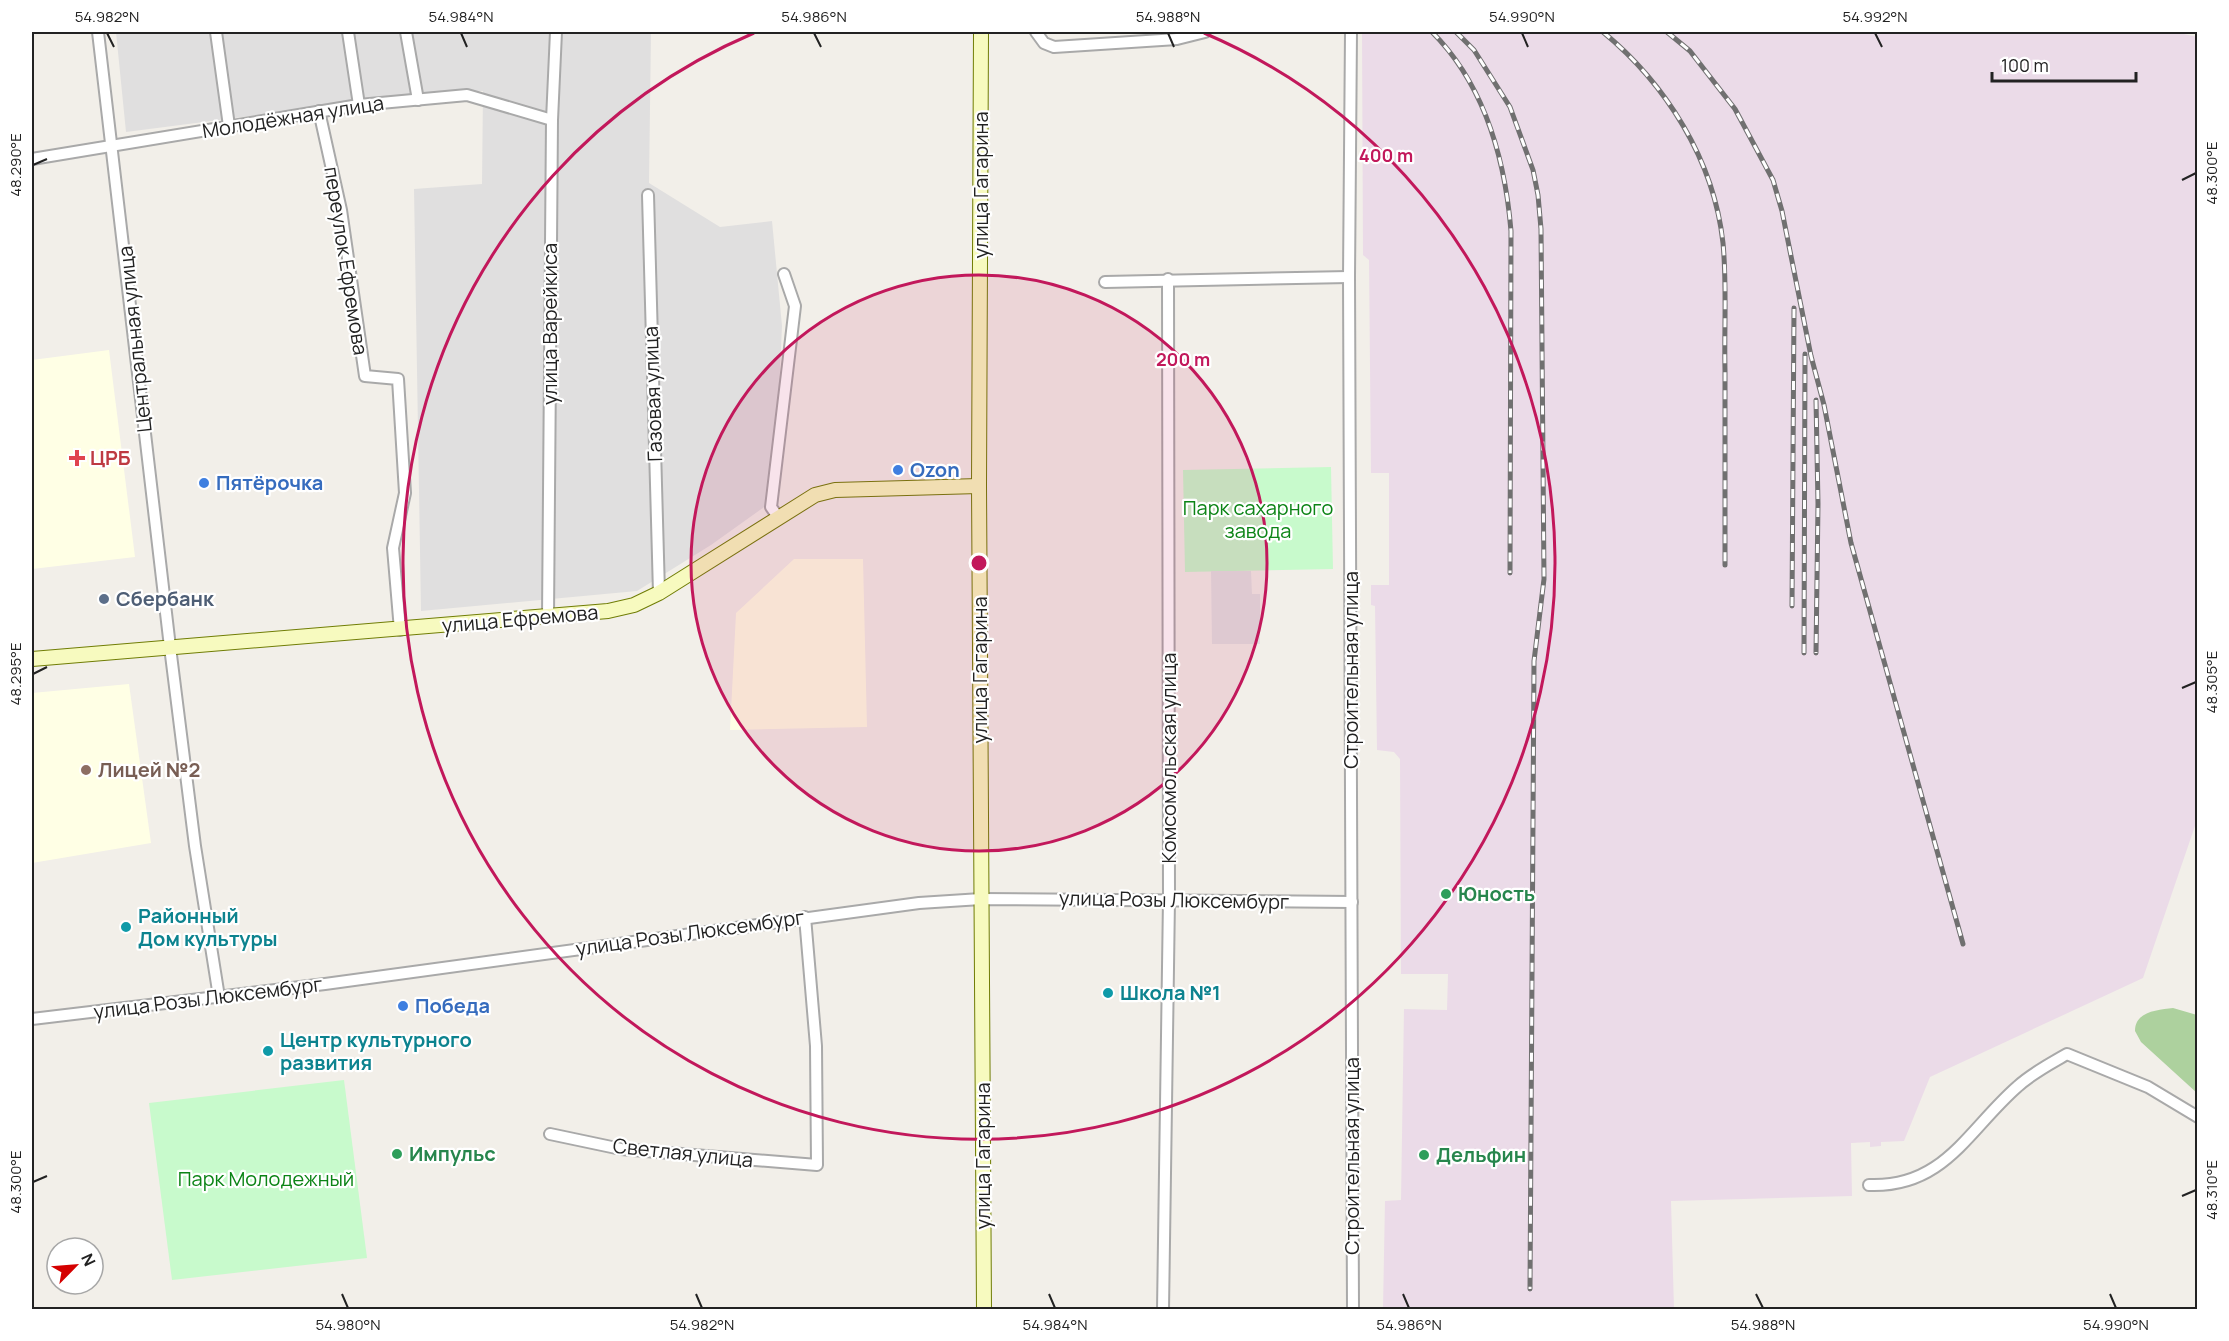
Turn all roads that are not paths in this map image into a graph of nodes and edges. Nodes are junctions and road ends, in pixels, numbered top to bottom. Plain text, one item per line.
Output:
1 (99, 32) edge
2 (216, 32) edge
3 (348, 32) edge
4 (406, 32) edge
5 (556, 32) edge
6 (981, 32) edge
7 (1036, 32) edge
8 (1205, 32) edge
9 (1351, 32) edge
10 (418, 100) junction
11 (359, 105) junction
12 (319, 111) junction
13 (552, 120) junction
14 (229, 126) junction
15 (113, 147) junction
16 (32, 159) edge
17 (648, 195) dead end
18 (784, 274) dead end
19 (1349, 277) junction
20 (1168, 279) junction
21 (1105, 282) dead end
22 (979, 486) junction
23 (778, 517) junction
24 (659, 593) junction
25 (548, 617) junction
26 (400, 630) junction
27 (170, 647) junction
28 (32, 659) edge
29 (981, 899) junction
30 (1169, 899) junction
31 (1352, 902) junction
32 (805, 917) junction
33 (219, 998) junction
34 (32, 1019) edge
35 (2198, 1117) edge
36 (550, 1134) dead end
37 (1869, 1185) dead end
38 (984, 1310) edge
39 (1164, 1310) edge
40 (1353, 1310) edge

1 - 15 street, Центральная улица
2 - 14 street
3 - 11 street
4 - 10 street
5 - 13 street, улица Варейкиса
6 - 22 street, улица Гагарина
7 - 8 street
9 - 19 street, Строительная улица
10 - 11 street, Молодёжная улица
10 - 13 street, Молодёжная улица
11 - 12 street, Молодёжная улица
12 - 14 street, Молодёжная улица
12 - 26 street, переулок Ефремова
13 - 25 street, улица Варейкиса
14 - 15 street, Молодёжная улица
15 - 16 street, Молодёжная улица
15 - 27 street, Центральная улица
17 - 24 street, Газовая улица
18 - 23 street
19 - 20 street
19 - 31 street, Строительная улица
20 - 21 street
20 - 30 street, Комсомольская улица
22 - 23 street, улица Ефремова
22 - 29 street, улица Гагарина
23 - 24 street, улица Ефремова
24 - 25 street, улица Ефремова
25 - 26 street, улица Ефремова
26 - 27 street, улица Ефремова
27 - 28 street, улица Ефремова
27 - 33 street, Центральная улица
29 - 30 street, улица Розы Люксембург
29 - 32 street, улица Розы Люксембург
29 - 38 street, улица Гагарина
30 - 31 street, улица Розы Люксембург
30 - 39 street, Комсомольская улица
31 - 40 street, Строительная улица
32 - 33 street, улица Розы Люксембург
32 - 36 street, Светлая улица
33 - 34 street, улица Розы Люксембург
35 - 37 street

